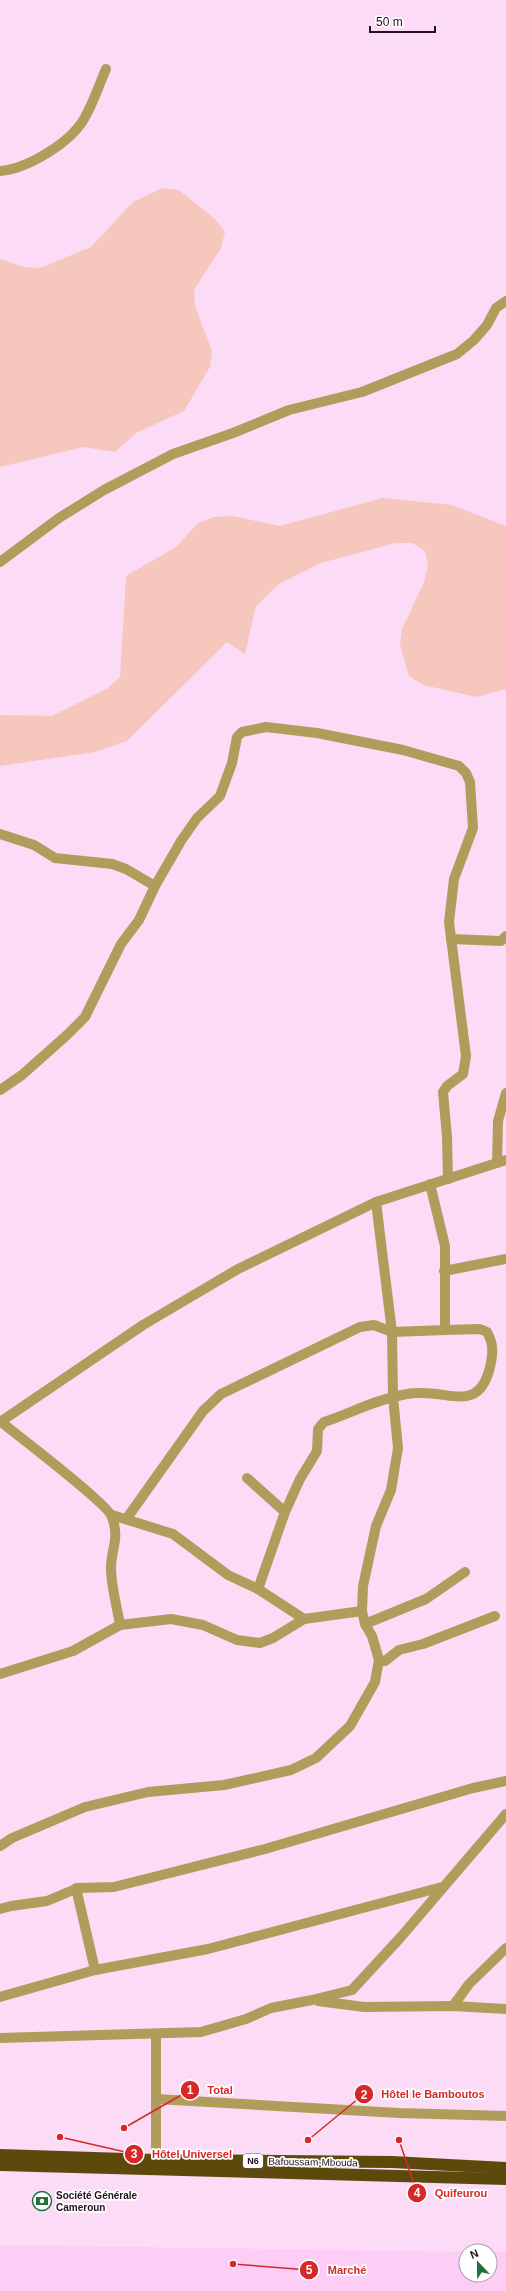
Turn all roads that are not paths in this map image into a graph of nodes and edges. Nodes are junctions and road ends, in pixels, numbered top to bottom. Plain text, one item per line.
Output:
1 (106, 69) dead end
2 (0, 171) edge
3 (506, 300) edge
4 (0, 562) edge
5 (0, 834) edge
6 (155, 886) junction
7 (506, 936) edge
8 (451, 939) junction
9 (0, 1090) edge
10 (506, 1093) edge
11 (502, 1161) edge
12 (448, 1179) junction
13 (430, 1184) junction
14 (376, 1202) junction
15 (506, 1259) edge
16 (444, 1271) junction
17 (445, 1330) junction
18 (392, 1332) junction
19 (393, 1397) junction
20 (0, 1422) edge
21 (247, 1478) dead end
22 (285, 1512) junction
23 (112, 1515) junction
24 (127, 1518) junction
25 (465, 1572) dead end
26 (258, 1589) junction
27 (362, 1611) junction
28 (495, 1616) dead end
29 (304, 1619) junction
30 (365, 1624) junction
31 (120, 1625) junction
32 (379, 1660) junction
33 (0, 1674) edge
34 (506, 1781) edge
35 (506, 1814) edge
36 (0, 1846) edge
37 (442, 1887) junction
38 (76, 1888) junction
39 (0, 1909) edge
40 (506, 1948) edge
41 (95, 1970) junction
42 (0, 1997) edge
43 (312, 2000) junction
44 (453, 2006) junction
45 (506, 2009) edge
46 (156, 2034) junction
47 (0, 2038) edge
48 (156, 2099) junction
49 (506, 2116) edge
50 (0, 2155) edge
51 (319, 2161) junction
52 (0, 2165) edge
53 (156, 2165) junction
54 (506, 2168) edge
55 (317, 2174) junction
56 (506, 2179) edge

1 - 2 street
3 - 4 street
5 - 6 street
6 - 8 street
6 - 9 street
7 - 8 street
8 - 12 street
10 - 11 street
11 - 12 street
12 - 13 street
13 - 14 street
13 - 16 street
14 - 18 street
14 - 20 street
15 - 16 street
16 - 17 street
17 - 18 street
17 - 19 street
18 - 19 street
18 - 24 street
19 - 22 street
19 - 27 street
20 - 23 street
21 - 22 street
22 - 26 street
23 - 24 street
23 - 31 street
24 - 26 street
25 - 30 street
26 - 29 street
27 - 29 street
27 - 30 street
28 - 32 street
29 - 31 street
30 - 32 street
31 - 33 street
32 - 36 street
34 - 38 street
35 - 37 street
37 - 41 street
37 - 43 street
38 - 39 street
38 - 41 street
40 - 44 street
41 - 42 street
43 - 44 street
43 - 46 street
44 - 45 street
46 - 47 street
46 - 48 street
48 - 49 street
48 - 53 street
50 - 53 highway, Bafoussam-Mbouda / N6
51 - 53 highway, Bafoussam-Mbouda / N6
51 - 54 highway, Bafoussam-Mbouda / N6
51 - 55 highway
52 - 53 highway, Bafoussam-Mbouda / N6
53 - 55 highway, Bafoussam-Mbouda / N6
55 - 56 highway, Bafoussam-Mbouda / N6

